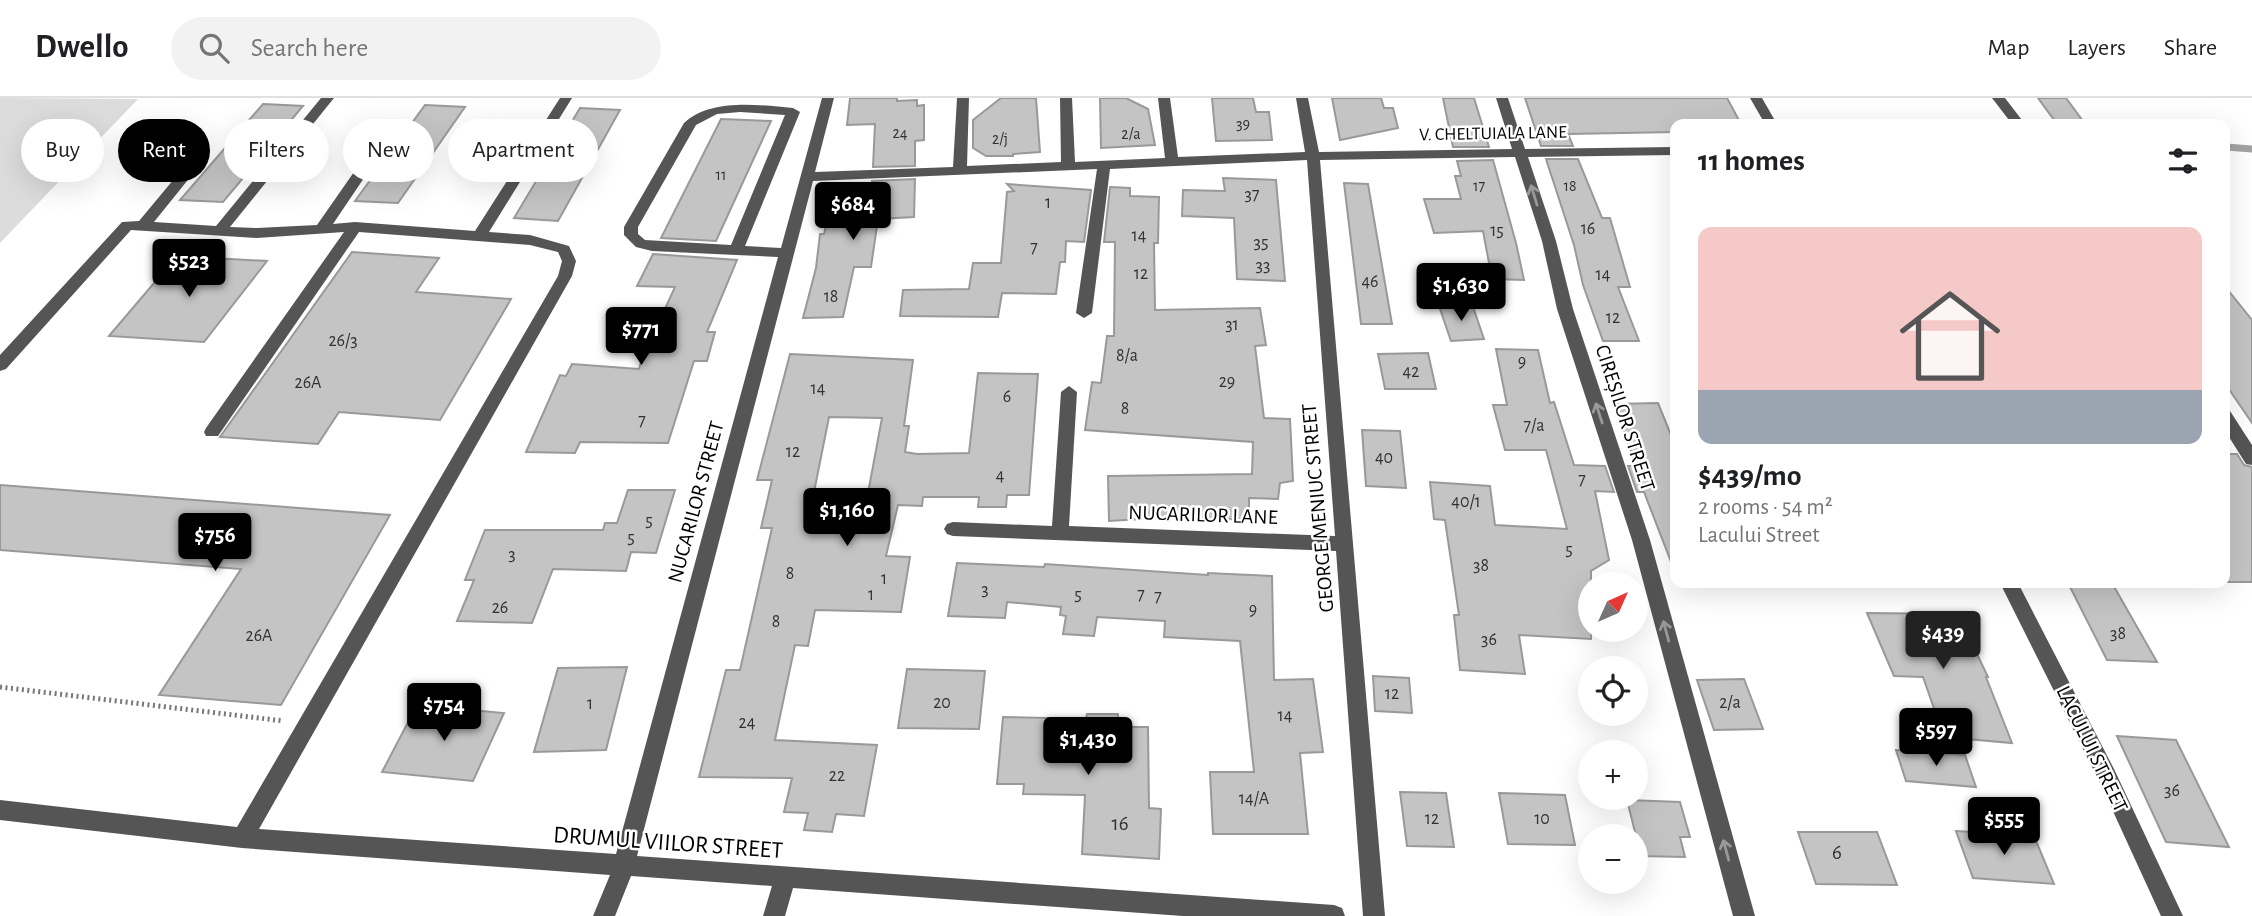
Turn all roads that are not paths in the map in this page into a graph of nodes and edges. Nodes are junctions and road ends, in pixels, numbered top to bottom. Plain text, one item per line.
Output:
1 (328, 98) edge
2 (566, 98) edge
3 (828, 98) edge
4 (963, 98) edge
5 (1066, 98) edge
6 (1164, 98) edge
7 (1302, 98) edge
8 (1502, 98) edge
9 (1756, 98) edge
10 (1998, 98) edge
11 (1768, 119) edge
12 (2015, 119) edge
13 (1670, 151) edge
14 (1521, 152) junction
15 (1313, 156) junction
16 (1172, 162) junction
17 (1104, 165) junction
18 (1068, 166) junction
19 (960, 171) junction
20 (809, 177) junction
21 (179, 182) edge
22 (354, 182) edge
23 (144, 225) junction
24 (323, 227) junction
25 (355, 227) junction
26 (220, 230) junction
27 (479, 237) junction
28 (736, 250) junction
29 (785, 253) junction
30 (1084, 313) dead end
31 (0, 365) edge
32 (1069, 392) dead end
33 (2230, 424) edge
34 (212, 432) dead end
35 (2252, 459) edge
36 (953, 529) dead end
37 (1060, 532) junction
38 (1343, 544) junction
39 (2011, 588) edge
40 (0, 810) edge
41 (242, 838) junction
42 (624, 866) junction
43 (785, 879) junction
44 (604, 916) edge
45 (774, 916) edge
46 (1334, 916) edge
47 (1374, 916) edge
48 (1744, 916) edge
49 (2172, 916) edge

1 - 26 street
2 - 27 street
3 - 20 street, NUCARILOR STREET
4 - 19 street
5 - 18 street
6 - 16 street
7 - 15 street, GEORGE MENIUC STREET
8 - 14 street, CIREȘILOR STREET
9 - 11 street
10 - 12 street
13 - 14 street, V. CHELTUIALA LANE
14 - 15 street, V. CHELTUIALA LANE
48 -> 14 street, CIREȘILOR STREET
15 - 16 street, V. CHELTUIALA LANE
15 - 38 street, GEORGE MENIUC STREET
16 - 17 street, V. CHELTUIALA LANE
17 - 18 street, V. CHELTUIALA LANE
17 - 30 street
18 - 19 street, V. CHELTUIALA LANE
19 - 20 street, V. CHELTUIALA LANE
20 - 29 street, NUCARILOR STREET
21 - 23 street
22 - 24 street
23 - 26 street
23 - 31 street
24 - 25 street
24 - 26 street
25 - 27 street
25 - 34 street
27 - 41 street
28 - 28 street
28 - 29 street
29 - 42 street, NUCARILOR STREET
32 - 37 street
33 - 35 street
36 - 37 street, NUCARILOR LANE
37 - 38 street, NUCARILOR LANE
38 - 47 street, GEORGE MENIUC STREET
39 - 49 street, LACULUI STREET
40 - 41 street, DRUMUL VIILOR STREET
41 - 42 street, DRUMUL VIILOR STREET
42 - 43 street, DRUMUL VIILOR STREET
42 - 44 street, NUCARILOR STREET
43 - 45 street
43 - 46 street, DRUMUL VIILOR STREET

